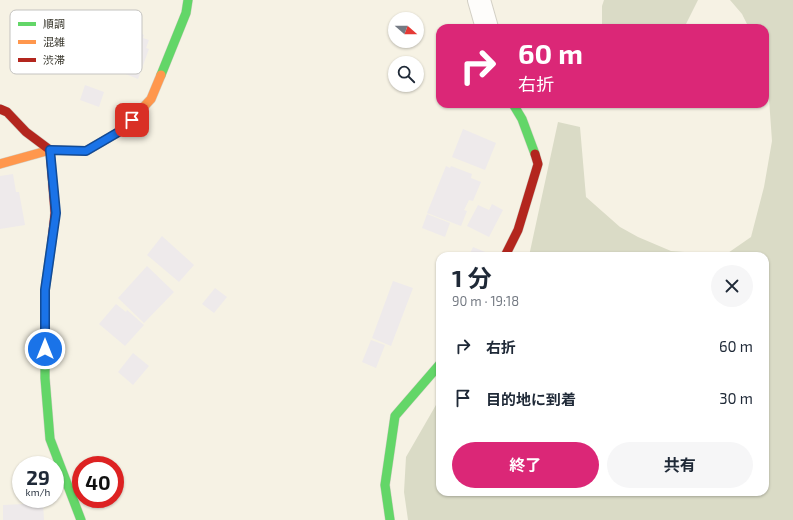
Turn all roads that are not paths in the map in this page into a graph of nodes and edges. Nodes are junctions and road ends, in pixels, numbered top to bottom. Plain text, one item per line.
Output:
1 (188, 0) edge
2 (479, 0) edge
3 (486, 24) edge
4 (515, 108) edge
5 (0, 109) edge
6 (50, 150) junction
7 (0, 164) edge
8 (507, 252) edge
9 (436, 369) edge
10 (81, 520) edge
11 (390, 520) edge

1 - 6 street
2 - 3 street
4 - 8 street
5 - 6 street
6 - 7 street
6 - 10 street
9 - 11 street

